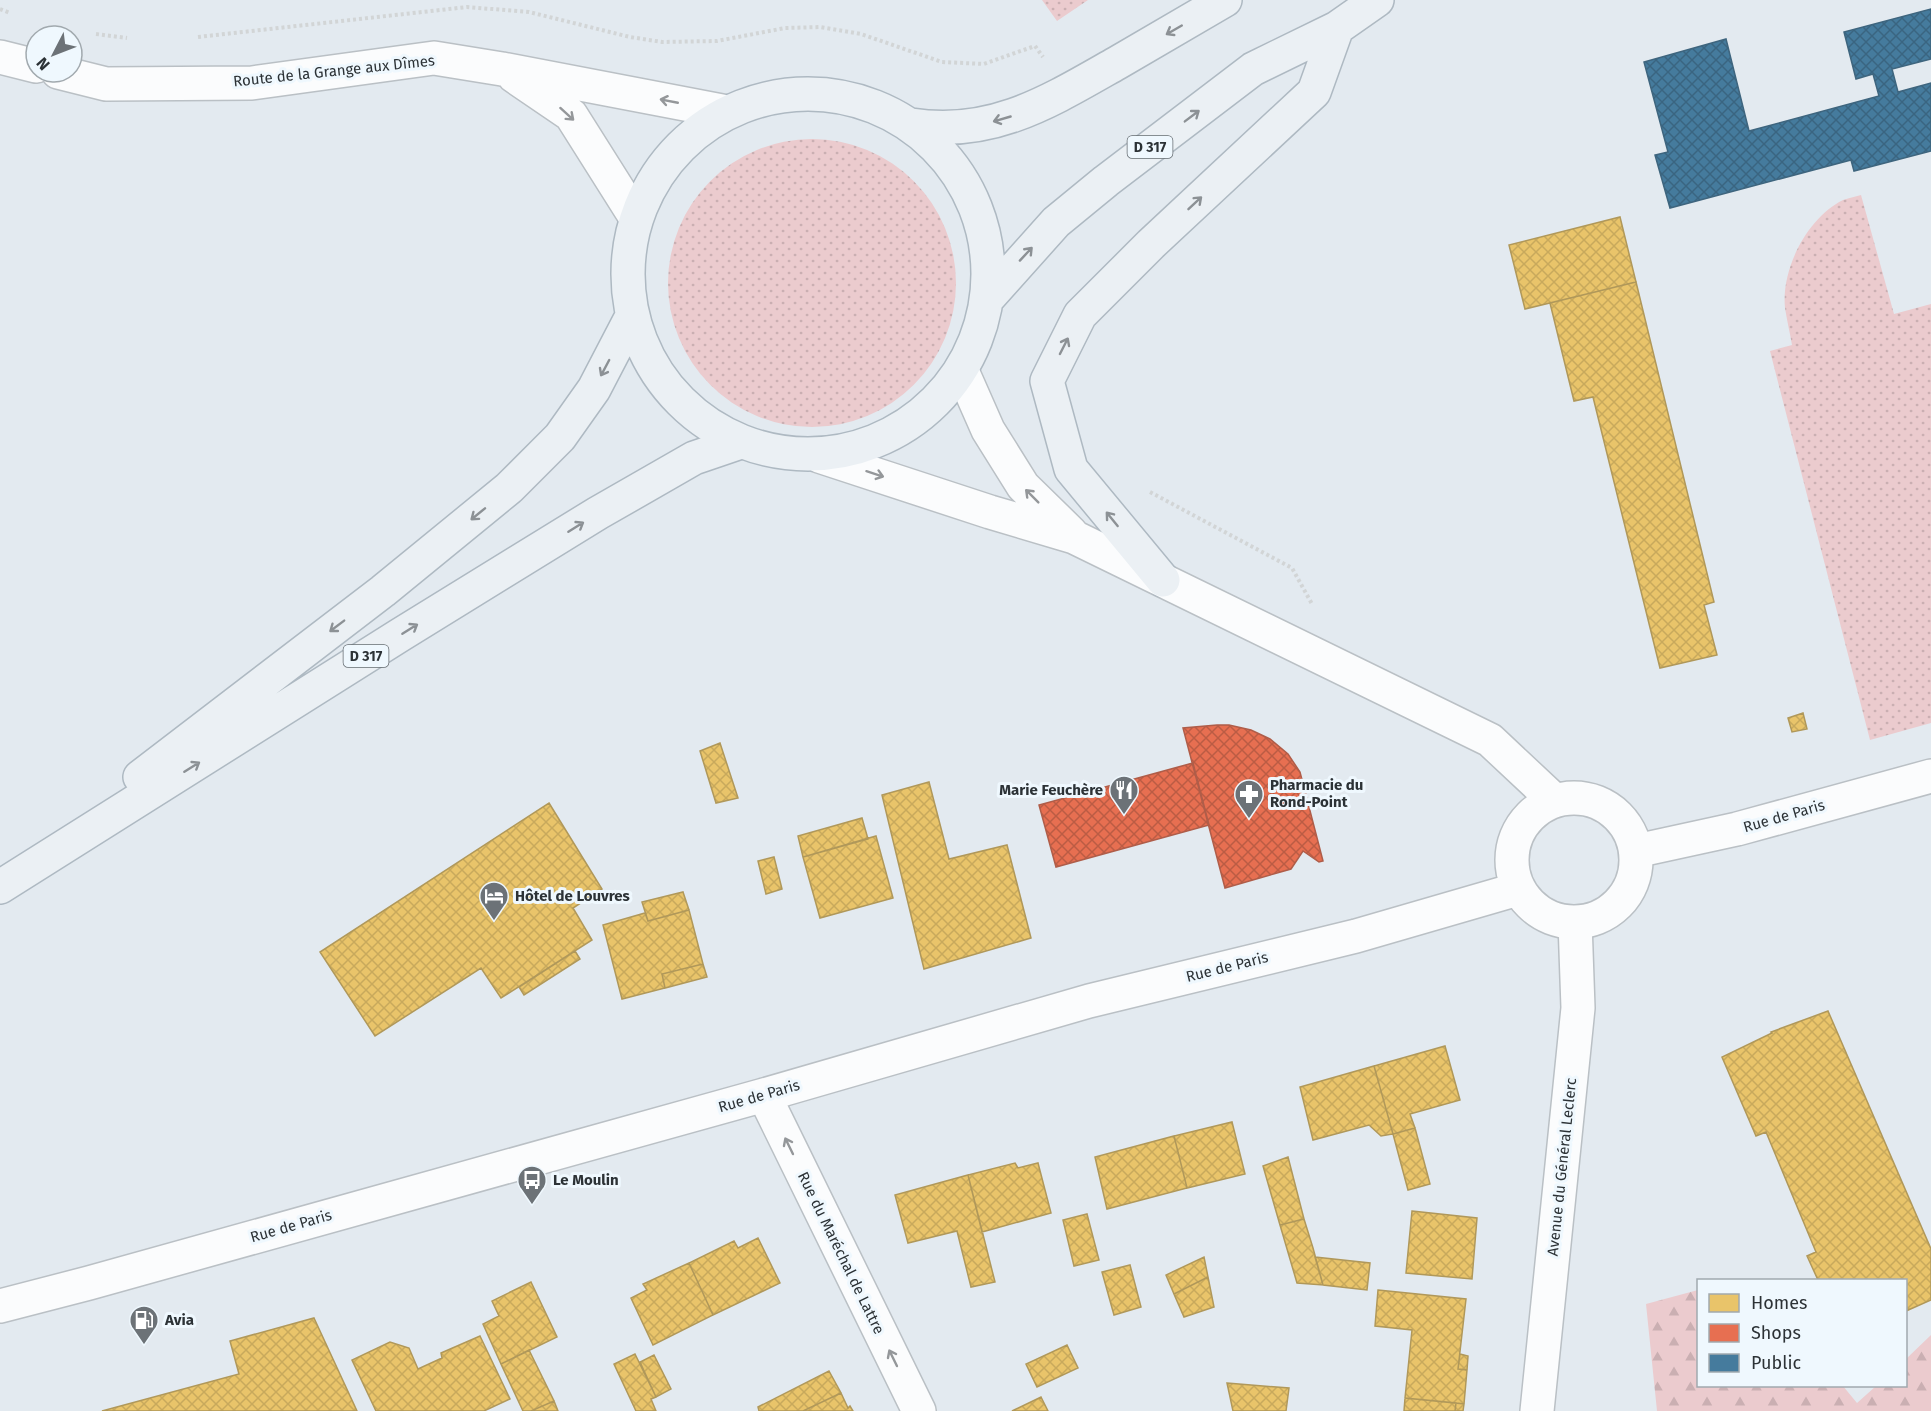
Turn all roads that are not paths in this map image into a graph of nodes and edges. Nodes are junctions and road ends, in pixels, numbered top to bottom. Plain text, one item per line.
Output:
1 (1225, 0) edge
2 (1377, 0) edge
3 (1337, 28) junction
4 (0, 57) edge
5 (24, 63) edge
6 (502, 69) junction
7 (84, 78) edge
8 (727, 112) junction
9 (911, 125) junction
10 (636, 218) junction
11 (988, 298) junction
12 (632, 316) junction
13 (962, 371) junction
14 (741, 442) junction
15 (819, 456) junction
16 (1074, 537) junction
17 (1162, 580) junction
18 (1931, 776) edge
19 (1554, 800) junction
20 (1636, 851) junction
21 (0, 885) edge
22 (1518, 889) junction
23 (1575, 922) junction
24 (764, 1095) junction
25 (0, 1306) edge
26 (919, 1411) edge
27 (1537, 1411) edge

1 -> 9 main road
2 - 3 main road, D 317
11 -> 3 main road, D 317
17 -> 3 main road
4 - 5 street
6 - 7 street, Route de la Grange aux Dîmes
8 -> 6 street, Route de la Grange aux Dîmes
6 -> 10 street, Route de la Grange aux Dîmes
8 - 9 main road
8 - 10 main road
9 - 11 main road
10 - 12 main road
11 - 13 main road
12 - 14 main road
12 -> 21 main road, D 317
13 - 15 main road
16 -> 13 street
14 - 15 main road
21 -> 14 main road, D 317
15 -> 16 street
16 - 17 street
17 - 19 street
18 - 20 street, Rue de Paris
19 - 20 street
19 - 22 street
20 - 23 street
22 - 23 street
22 - 24 street, Rue de Paris
23 - 27 street, Avenue du Général Leclerc
24 - 25 street, Rue de Paris
26 -> 24 street, Rue du Maréchal de Lattre

